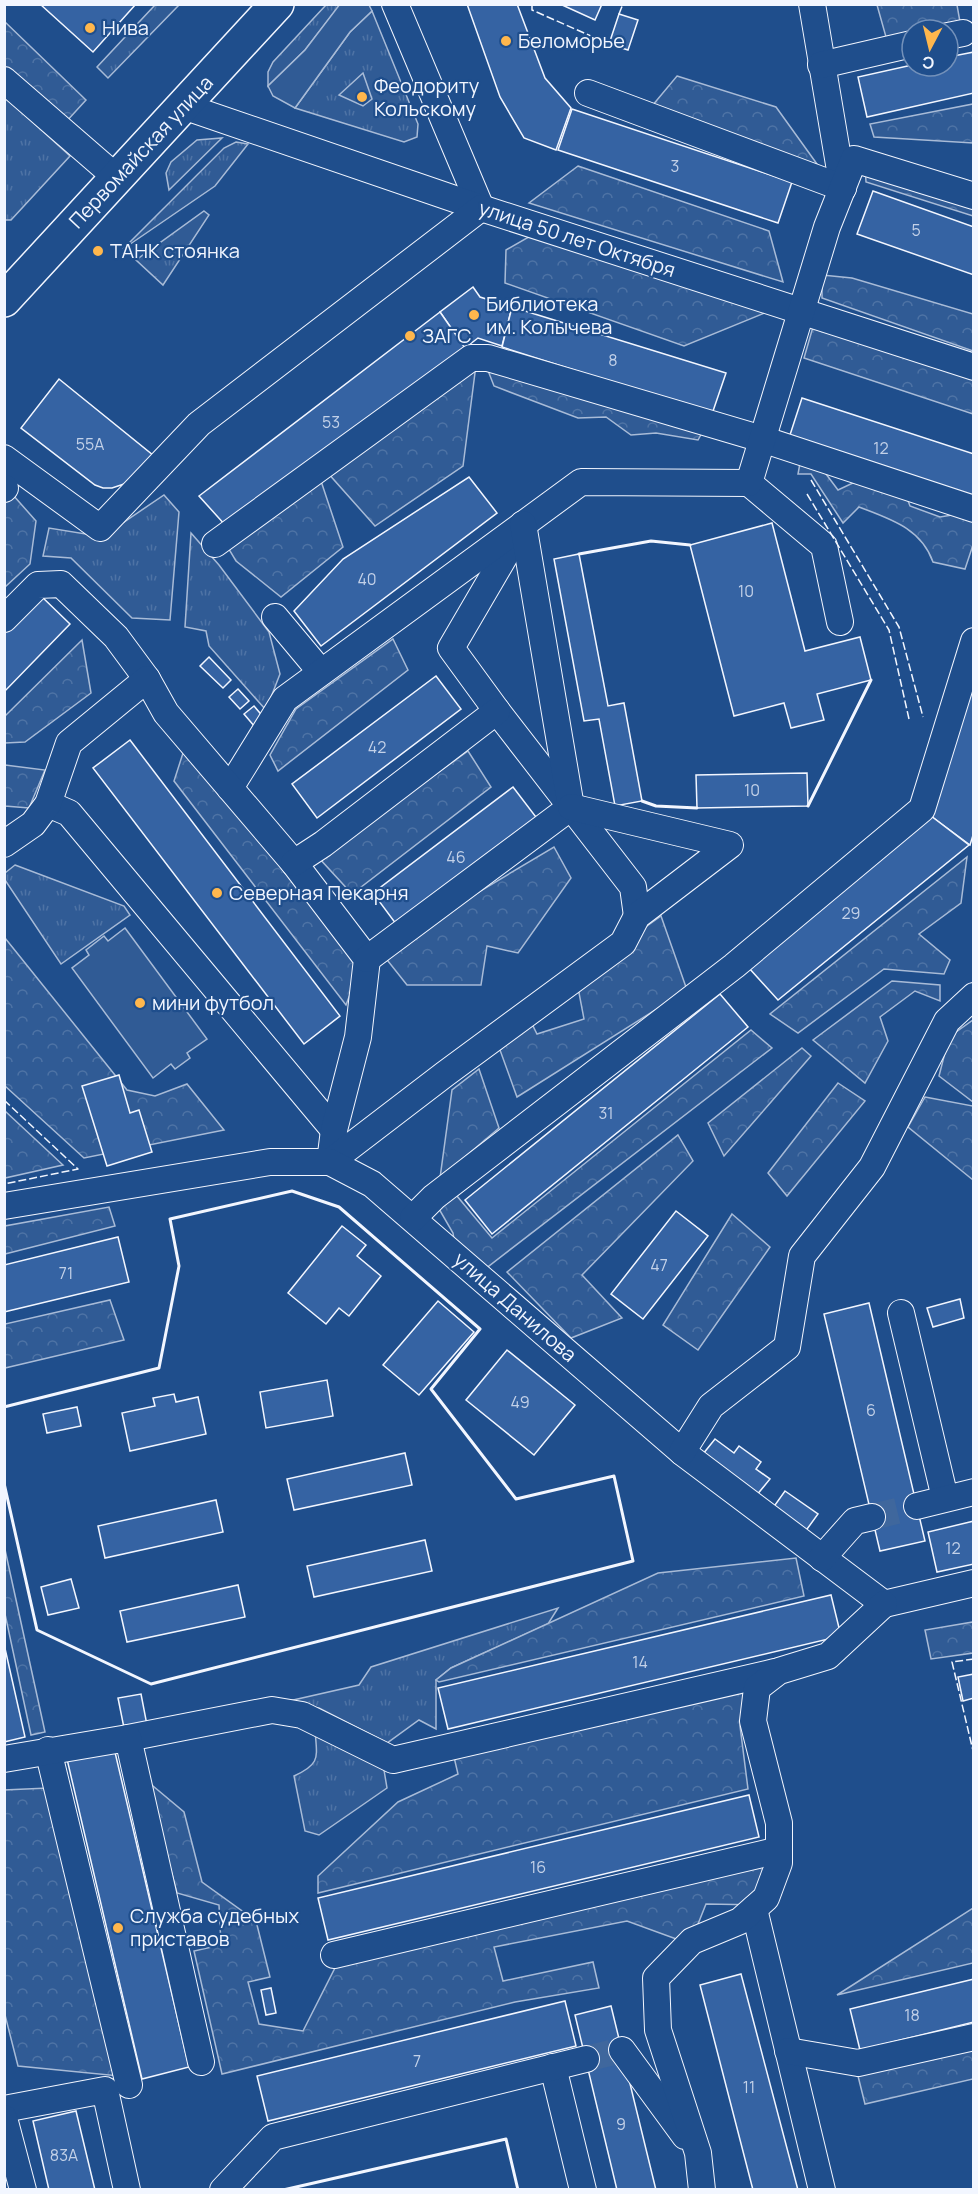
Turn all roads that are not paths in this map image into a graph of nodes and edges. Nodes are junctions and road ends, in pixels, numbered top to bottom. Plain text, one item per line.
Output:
1 (395, 4) edge
2 (812, 4) edge
3 (268, 8) edge
4 (900, 47) edge
5 (821, 64) junction
6 (4, 80) edge
7 (588, 93) dead end
8 (183, 106) junction
9 (117, 178) junction
10 (843, 188) junction
11 (974, 196) edge
12 (482, 208) junction
13 (4, 300) edge
14 (800, 312) junction
15 (974, 366) edge
16 (762, 439) junction
17 (4, 458) edge
18 (749, 483) junction
19 (974, 509) edge
20 (523, 524) junction
21 (215, 544) dead end
22 (275, 617) dead end
23 (4, 619) edge
24 (840, 622) dead end
25 (974, 641) edge
26 (321, 672) junction
27 (147, 679) junction
28 (497, 711) junction
29 (230, 788) junction
30 (48, 804) junction
31 (571, 807) junction
32 (4, 844) edge
33 (294, 864) junction
34 (638, 916) junction
35 (368, 959) junction
36 (974, 996) edge
37 (334, 1130) junction
38 (330, 1162) junction
39 (4, 1206) edge
40 (413, 1218) junction
41 (901, 1313) dead end
42 (682, 1452) junction
43 (974, 1492) edge
44 (945, 1498) junction
45 (917, 1506) tunnel mouth
46 (872, 1517) tunnel mouth
47 (822, 1558) junction
48 (974, 1583) edge
49 (884, 1604) junction
50 (778, 1671) junction
51 (128, 1738) junction
52 (48, 1750) junction
53 (4, 1759) edge
54 (779, 1850) junction
55 (753, 1909) junction
56 (334, 1955) dead end
57 (974, 2037) edge
58 (622, 2050) dead end
59 (788, 2051) junction
60 (585, 2059) tunnel mouth
61 (201, 2062) dead end
62 (553, 2067) junction
63 (129, 2085) dead end
64 (4, 2109) edge
65 (4, 2118) edge
66 (698, 2153) junction
67 (23, 2190) edge
68 (127, 2190) edge
69 (223, 2190) edge
70 (583, 2190) edge
71 (702, 2190) edge
72 (822, 2190) edge

1 - 12 street
2 - 5 street
3 - 8 main road, Первомайская улица
4 - 5 street
5 - 10 street
6 - 9 street
7 - 10 street
8 - 9 main road, Первомайская улица
8 - 12 street, улица 50 лет Октября
9 - 13 main road, Первомайская улица
10 - 11 street
10 - 14 street
12 - 14 street, улица 50 лет Октября
12 - 17 street
14 - 15 street, улица 50 лет Октября
14 - 16 street
16 - 18 street
16 - 19 street
16 - 21 street
18 - 20 street
18 - 24 street
20 - 26 street
20 - 28 street
20 - 31 street
22 - 26 street
23 - 27 street
25 - 40 street
26 - 29 street
27 - 29 street
27 - 30 street
28 - 31 street
28 - 33 street
29 - 33 street
30 - 32 street
30 - 37 street
31 - 34 street
31 - 34 street
31 - 35 street
33 - 35 street
34 - 38 street
35 - 37 street
36 - 42 street
37 - 38 street
38 - 39 street, улица Данилова
38 - 40 street, улица Данилова
40 - 42 street, улица Данилова
41 - 44 street
42 - 47 street, улица Данилова
43 - 44 street
44 - 45 street
46 - 47 street
47 - 49 street, улица Данилова
48 - 49 street
49 - 50 street
50 - 51 street
50 - 54 street
51 - 52 street
51 - 61 street
52 - 53 street
52 - 63 street
54 - 55 street
54 - 56 street
55 - 59 street
55 - 66 street
57 - 59 street
58 - 66 street
59 - 72 street
60 - 62 street
62 - 69 street
62 - 70 street
64 - 68 street
65 - 67 street
66 - 71 street

